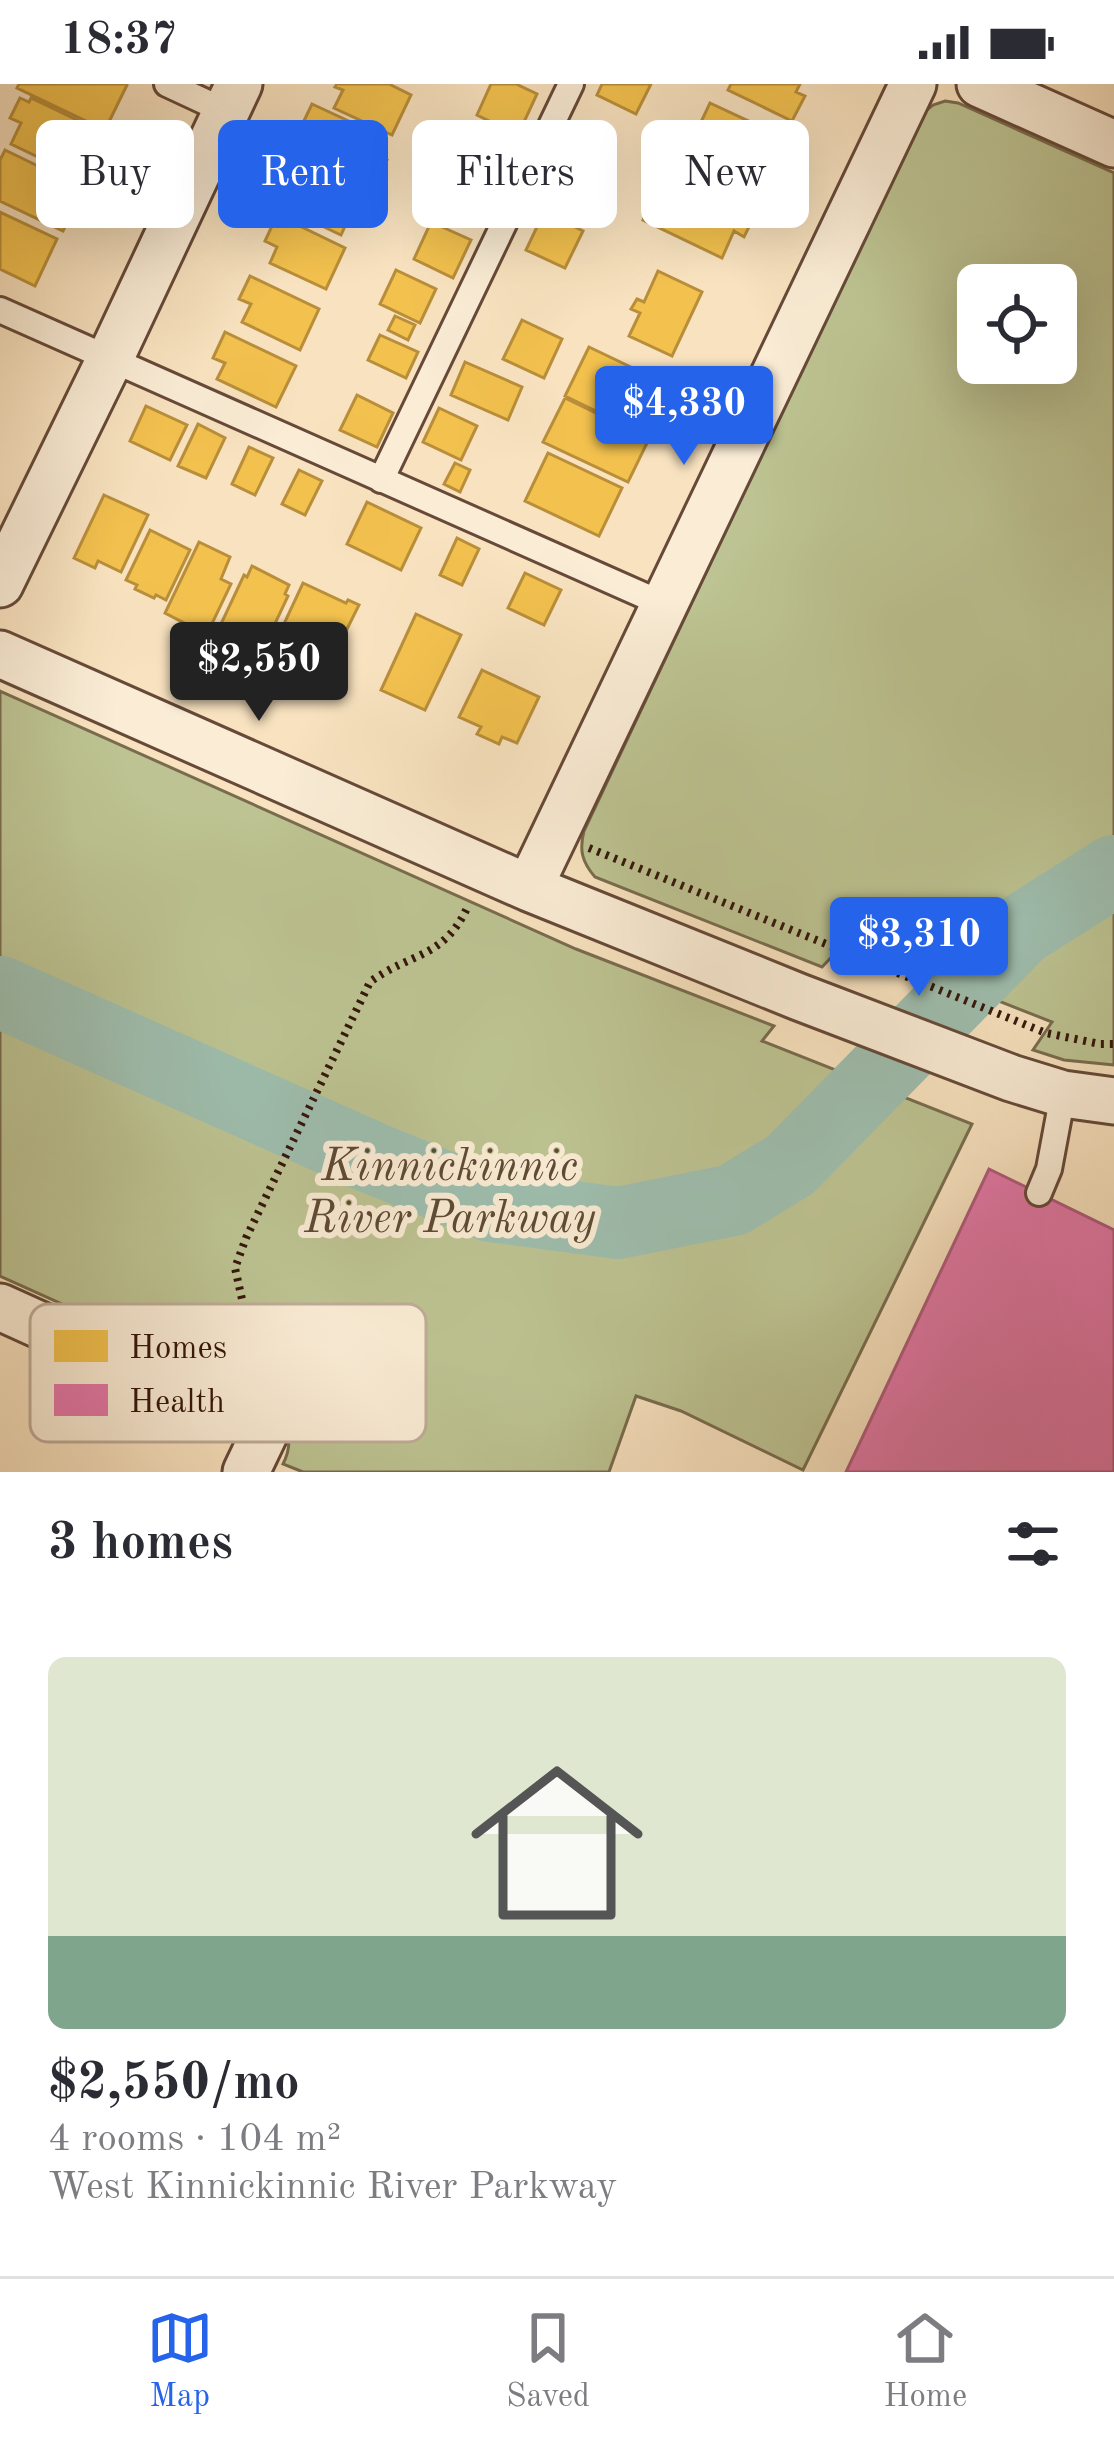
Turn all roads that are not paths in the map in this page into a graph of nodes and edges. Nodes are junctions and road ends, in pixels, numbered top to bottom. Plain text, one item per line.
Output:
1 (167, 84) edge
2 (571, 84) edge
3 (913, 84) edge
4 (1007, 90) edge
5 (232, 98) edge
6 (1114, 144) edge
7 (0, 310) edge
8 (109, 361) junction
9 (380, 480) junction
10 (0, 584) edge
11 (663, 604) junction
12 (0, 654) edge
13 (530, 888) junction
14 (1063, 1094) junction
15 (1114, 1101) edge
16 (1039, 1193) dead end
17 (0, 1307) edge
18 (30, 1321) edge
19 (261, 1442) edge
20 (246, 1472) edge

1 - 5 lane
2 - 9 lane
3 - 11 street
4 - 6 street
5 - 8 street
7 - 8 lane
8 - 9 lane
8 - 10 street
9 - 11 lane
11 - 13 street
12 - 13 street
13 - 14 street
14 - 15 street
14 - 16 lane
17 - 18 street
19 - 20 street

